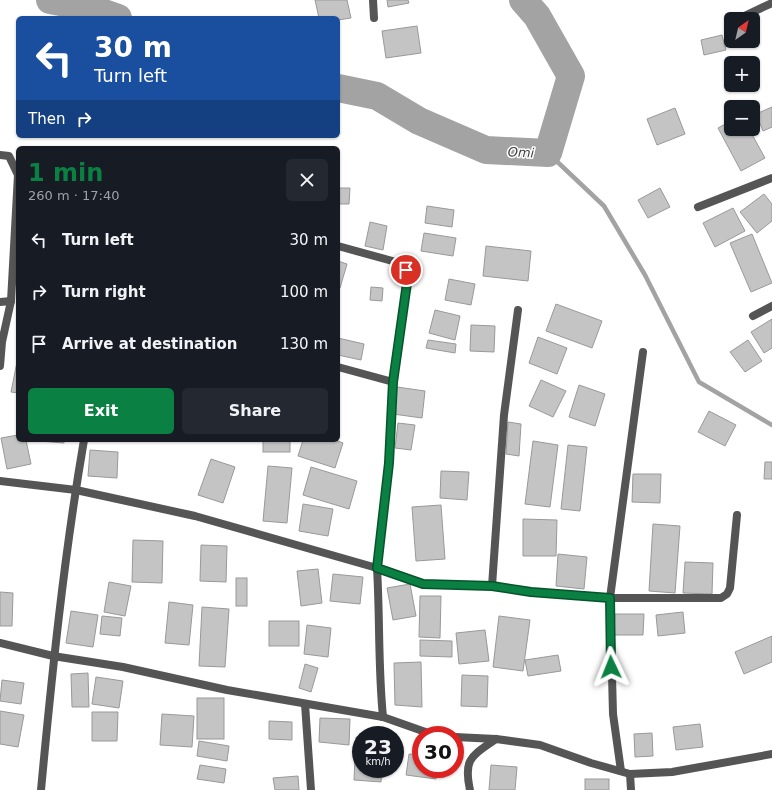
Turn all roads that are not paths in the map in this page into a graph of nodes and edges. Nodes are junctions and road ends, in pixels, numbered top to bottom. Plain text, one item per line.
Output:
1 (373, 0) edge
2 (772, 3) edge
3 (753, 12) edge
4 (374, 18) dead end
5 (0, 155) edge
6 (16, 171) edge
7 (772, 178) edge
8 (698, 208) dead end
9 (16, 211) edge
10 (340, 247) edge
11 (11, 301) junction
12 (0, 302) edge
13 (772, 306) edge
14 (518, 310) dead end
15 (753, 316) dead end
16 (643, 352) dead end
17 (0, 366) edge
18 (340, 368) edge
19 (393, 382) junction
20 (84, 442) edge
21 (0, 481) edge
22 (76, 490) junction
23 (737, 515) dead end
24 (377, 568) junction
25 (492, 586) junction
26 (610, 598) junction
27 (0, 643) edge
28 (53, 656) junction
29 (305, 704) junction
30 (383, 717) junction
31 (412, 727) edge
32 (464, 737) edge
33 (496, 739) junction
34 (772, 754) edge
35 (621, 771) junction
36 (630, 774) junction
37 (41, 790) edge
38 (311, 790) edge
39 (470, 790) edge
40 (631, 790) edge

1 - 4 street
2 - 3 street
5 - 6 street
7 - 8 street
9 - 11 street
10 - 19 street
11 - 12 street
11 - 17 street
13 - 15 street
14 - 25 street
16 - 26 street
18 - 19 street
19 - 24 street
20 - 22 street
21 - 22 street
22 - 24 street
22 - 28 street
23 - 26 street
24 - 25 street
24 - 30 street
25 - 26 street
26 - 35 street
27 - 28 street
28 - 29 street
28 - 37 street
29 - 30 street
29 - 38 street
30 - 31 street
32 - 33 street
33 - 35 street
33 - 39 street
34 - 36 street
35 - 36 street
36 - 40 street

